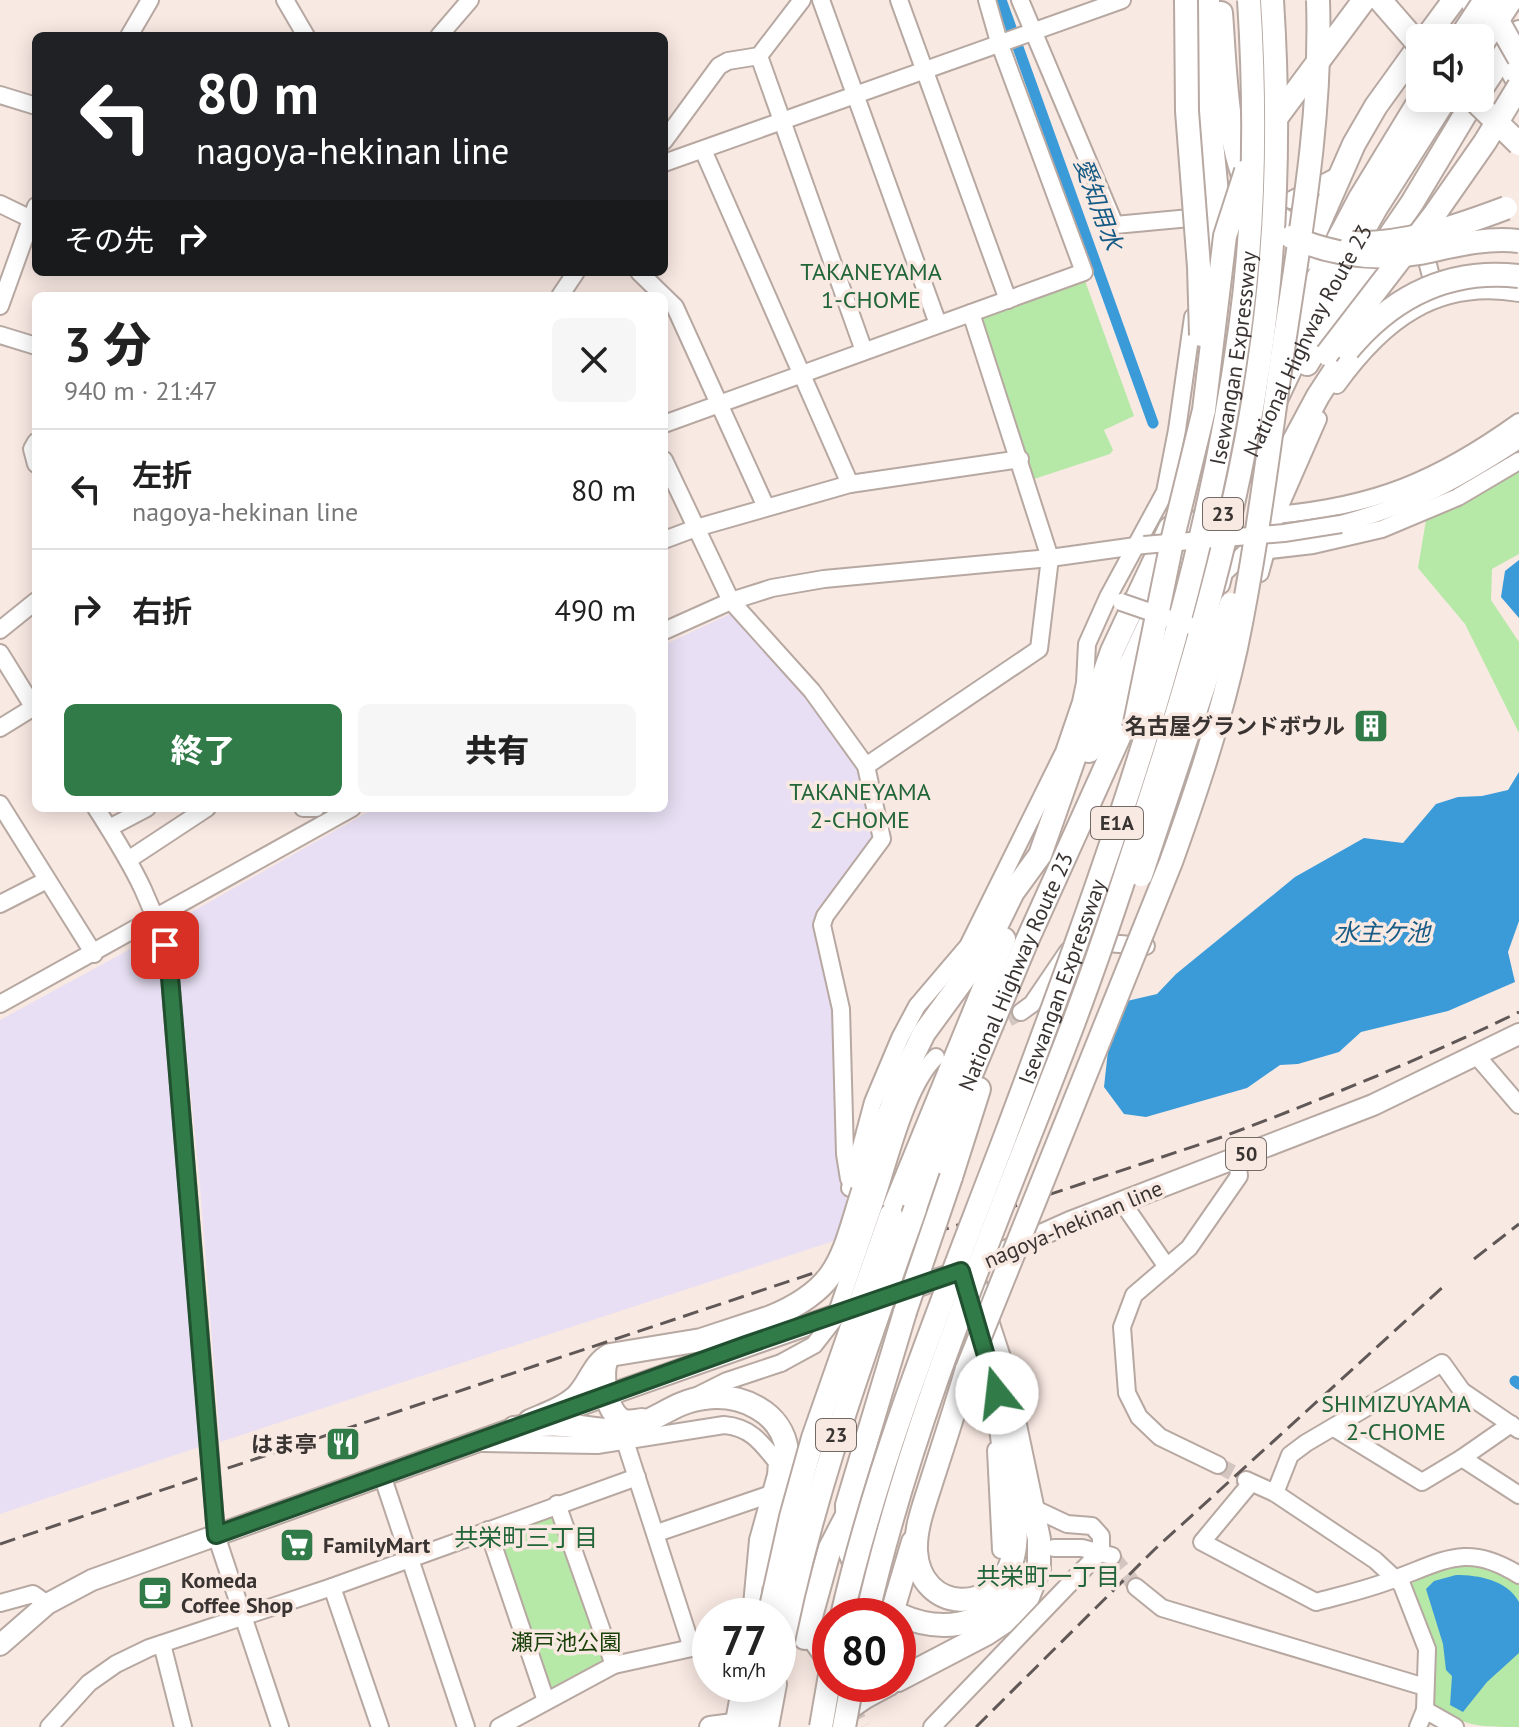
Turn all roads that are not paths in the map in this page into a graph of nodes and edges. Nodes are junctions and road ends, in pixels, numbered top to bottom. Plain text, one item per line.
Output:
1 (150, 0) edge
2 (285, 0) edge
3 (470, 0) edge
4 (802, 0) edge
5 (821, 0) edge
6 (899, 0) edge
7 (987, 0) edge
8 (1020, 0) edge
9 (1122, 0) edge
10 (1180, 0) edge
11 (1186, 0) edge
12 (1208, 0) edge
13 (1220, 0) edge
14 (1249, 0) edge
15 (1272, 0) edge
16 (1287, 0) edge
17 (1318, 0) edge
18 (1364, 0) edge
19 (1380, 0) edge
20 (1454, 0) edge
21 (1471, 0) edge
22 (1486, 0) edge
23 (1501, 0) edge
24 (1511, 0) edge
25 (1436, 24) edge
26 (1470, 24) edge
27 (1494, 26) edge
28 (1406, 30) edge
29 (1031, 31) junction
30 (131, 32) edge
31 (304, 32) edge
32 (442, 32) edge
33 (1519, 32) edge
34 (1002, 41) junction
35 (759, 56) junction
36 (1512, 56) edge
37 (1406, 65) edge
38 (924, 70) junction
39 (1494, 76) edge
40 (1519, 84) edge
41 (0, 95) edge
42 (855, 96) junction
43 (32, 105) edge
44 (1412, 112) edge
45 (1437, 112) edge
46 (1466, 112) edge
47 (1488, 112) edge
48 (782, 121) junction
49 (668, 136) edge
50 (1519, 144) edge
51 (703, 150) junction
52 (668, 162) edge
53 (1339, 175) junction
54 (1291, 200) dead end
55 (1412, 203) junction
56 (1519, 203) edge
57 (0, 204) edge
58 (32, 212) edge
59 (32, 218) edge
60 (1188, 218) junction
61 (1293, 232) junction
62 (1519, 241) edge
63 (1271, 263) junction
64 (643, 276) edge
65 (1519, 276) edge
66 (660, 292) edge
67 (1519, 293) edge
68 (1436, 298) junction
69 (668, 300) edge
70 (1008, 300) junction
71 (0, 306) edge
72 (971, 313) junction
73 (938, 324) junction
74 (0, 335) edge
75 (32, 345) edge
76 (864, 351) junction
77 (801, 374) junction
78 (1253, 400) junction
79 (721, 404) junction
80 (1519, 422) edge
81 (668, 423) edge
82 (1519, 440) edge
83 (1020, 459) junction
84 (1250, 460) junction
85 (1519, 461) edge
86 (668, 468) edge
87 (1187, 480) junction
88 (850, 484) junction
89 (766, 507) junction
90 (1276, 515) junction
91 (1251, 525) junction
92 (696, 528) junction
93 (668, 538) edge
94 (1139, 546) junction
95 (1265, 551) junction
96 (1050, 558) junction
97 (1114, 600) junction
98 (731, 601) junction
99 (32, 604) edge
100 (668, 629) edge
101 (1199, 629) junction
102 (0, 630) edge
103 (0, 653) edge
104 (32, 704) edge
105 (32, 711) edge
106 (0, 728) edge
107 (866, 766) junction
108 (0, 804) edge
109 (99, 812) edge
110 (139, 812) edge
111 (201, 812) edge
112 (345, 812) edge
113 (1191, 822) junction
114 (6, 825) edge
115 (109, 828) junction
116 (1040, 855) junction
117 (128, 860) junction
118 (47, 880) junction
119 (0, 904) edge
120 (157, 919) junction
121 (1026, 943) junction
122 (94, 954) junction
123 (0, 1004) edge
124 (1021, 1012) tunnel mouth
125 (924, 1033) junction
126 (1519, 1034) edge
127 (900, 1038) junction
128 (1476, 1055) junction
129 (936, 1057) dead end
130 (909, 1061) junction
131 (1519, 1105) edge
132 (1000, 1149) junction
133 (1237, 1158) junction
134 (1122, 1202) junction
135 (877, 1203) junction
136 (1167, 1267) junction
137 (965, 1269) junction
138 (964, 1305) junction
139 (610, 1355) junction
140 (997, 1393) junction
141 (608, 1396) junction
142 (685, 1402) junction
143 (655, 1416) junction
144 (1515, 1427) edge
145 (514, 1428) junction
146 (1334, 1428) junction
147 (1002, 1433) junction
148 (625, 1441) junction
149 (474, 1442) junction
150 (1462, 1458) junction
151 (1218, 1465) tunnel mouth
152 (382, 1475) junction
153 (637, 1477) junction
154 (1275, 1493) junction
155 (771, 1494) junction
156 (1519, 1495) edge
157 (557, 1504) junction
158 (1033, 1508) junction
159 (846, 1518) junction
160 (920, 1518) junction
161 (488, 1530) junction
162 (657, 1533) junction
163 (216, 1535) junction
164 (1054, 1548) dead end
165 (1004, 1550) dead end
166 (1106, 1553) junction
167 (409, 1558) junction
168 (1517, 1570) edge
169 (1394, 1579) junction
170 (868, 1586) dead end
171 (332, 1587) junction
172 (1136, 1587) tunnel mouth
173 (753, 1598) edge
174 (769, 1598) edge
175 (772, 1598) edge
176 (793, 1598) edge
177 (847, 1598) edge
178 (872, 1598) edge
179 (899, 1598) edge
180 (0, 1603) edge
181 (47, 1604) junction
182 (242, 1616) junction
183 (916, 1621) edge
184 (796, 1634) edge
185 (805, 1638) junction
186 (162, 1644) junction
187 (812, 1644) edge
188 (0, 1645) edge
189 (692, 1648) joint
190 (614, 1665) junction
191 (916, 1671) edge
192 (1425, 1687) junction
193 (546, 1701) junction
194 (739, 1702) edge
195 (747, 1702) edge
196 (772, 1702) edge
197 (826, 1702) edge
198 (840, 1702) edge
199 (849, 1702) edge
200 (858, 1702) edge
201 (1425, 1710) junction
202 (737, 1726) edge
203 (49, 1727) edge
204 (183, 1727) edge
205 (280, 1727) edge
206 (380, 1727) edge
207 (466, 1727) edge
208 (499, 1727) edge
209 (710, 1727) edge
210 (767, 1727) edge
211 (814, 1727) edge
212 (822, 1727) edge
213 (844, 1727) edge
214 (932, 1727) edge
215 (1418, 1727) edge
216 (1455, 1727) edge

1 - 30 street
2 - 31 street
3 - 32 street
4 - 35 street
5 - 42 street
6 - 38 street
7 - 34 street
8 - 29 street
9 - 29 street
10 - 60 street
11 - 87 highway, bridge
12 - 116 highway
13 - 61 highway
14 - 132 highway, Isewangan Expressway / E1A, bridge
15 - 63 highway, Isewangan Expressway / E1A, bridge
16 - 63 highway, bridge
17 - 160 highway, bridge
18 - 87 highway, bridge
19 - 28 highway, bridge
20 - 25 highway
21 - 36 highway
22 - 26 highway, bridge
22 - 36 highway, bridge
23 - 33 highway
24 - 27 highway, bridge
29 - 34 street
29 - 60 street
33 - 36 highway
34 - 38 street
34 - 70 street
35 - 48 street
35 - 49 street
36 - 39 highway
36 - 40 highway
37 - 53 highway
38 - 42 street
38 - 70 street
40 - 91 highway, bridge
41 - 43 street
42 - 48 street
42 - 73 street
44 - 78 highway, National Highway Route 23 / 23
45 - 84 highway, National Highway Route 23 / 23
46 - 55 highway
47 - 50 highway, bridge
48 - 51 street
48 - 76 street
51 - 52 street
51 - 77 street
53 - 54 street
53 - 78 highway
55 - 68 street
55 - 84 highway
56 - 61 highway, bridge
57 - 58 street
59 - 71 street
60 - 94 street
61 - 62 highway, bridge
63 - 138 highway, Isewangan Expressway / E1A, bridge
64 - 66 street
65 - 91 highway, bridge
67 - 68 street
68 - 90 street
69 - 79 street
70 - 72 street
72 - 73 street
72 - 83 street
73 - 76 street
74 - 75 street
76 - 77 street
77 - 79 street
77 - 88 street
78 - 116 highway, National Highway Route 23 / 23
79 - 81 street
79 - 89 street
80 - 90 street
82 - 94 street, bridge
83 - 88 street
83 - 96 street
84 - 121 highway, National Highway Route 23 / 23
85 - 95 street
86 - 92 street
87 - 132 highway, bridge
88 - 89 street
89 - 92 street
90 - 95 street
91 - 138 highway, bridge
92 - 93 street
92 - 98 street
94 - 96 street
94 - 97 street
95 - 101 street
95 - 113 street
96 - 98 street
96 - 107 street
97 - 101 street, bridge
97 - 127 street
98 - 100 street
98 - 107 street
99 - 102 street
101 - 113 street
103 - 104 street
105 - 106 street
107 - 127 street
108 - 114 street
109 - 115 street
110 - 115 street
111 - 117 street
112 - 120 street
113 - 124 street
114 - 118 street
115 - 117 street
116 - 125 highway
116 - 135 highway, National Highway Route 23 / 23
117 - 120 street
118 - 119 street
118 - 122 street
120 - 122 street
120 - 163 street, bridge
121 - 159 highway, bridge
121 - 176 highway, National Highway Route 23 / 23, bridge
122 - 123 street
125 - 127 street
125 - 130 highway
126 - 128 main road, nagoya-hekinan line / 50
127 - 130 highway
128 - 131 street
128 - 133 main road, nagoya-hekinan line / 50
129 - 135 street
130 - 135 highway
132 - 177 highway, Isewangan Expressway / E1A, bridge
133 - 134 main road, nagoya-hekinan line / 50
133 - 136 street
134 - 136 street
134 - 137 main road, nagoya-hekinan line / 50
135 - 139 highway, bridge
135 - 142 street, bridge
135 - 175 highway, National Highway Route 23 / 23, bridge
136 - 151 street
137 - 140 highway
137 - 141 main road, nagoya-hekinan line / 50
137 - 158 highway
138 - 178 highway, Isewangan Expressway / E1A, bridge
139 - 141 highway
139 - 145 highway
140 - 147 highway
140 - 183 highway
141 - 143 highway
141 - 145 main road, nagoya-hekinan line / 50
142 - 143 highway
142 - 174 highway, bridge
143 - 145 highway
144 - 146 street
144 - 150 street
145 - 149 main road, nagoya-hekinan line / 50
146 - 150 street
146 - 154 street
147 - 160 highway
147 - 165 street
148 - 149 street
148 - 153 street
148 - 155 street
149 - 152 main road, nagoya-hekinan line / 50
150 - 156 street
152 - 163 main road, nagoya-hekinan line / 50
152 - 167 street
153 - 157 street
153 - 162 street
154 - 169 street
154 - 169 street
155 - 162 street
155 - 173 street
157 - 161 street
157 - 190 street
158 - 166 street
158 - 191 highway
159 - 170 highway
159 - 185 highway
160 - 179 highway
161 - 167 street
161 - 193 street
162 - 189 street
163 - 181 main road, nagoya-hekinan line / 50
163 - 182 street
164 - 166 street
166 - 214 street
167 - 171 street
167 - 207 street
168 - 169 street
169 - 192 street
171 - 182 street
171 - 206 street
172 - 192 street
180 - 181 street
181 - 188 main road, nagoya-hekinan line / 50
182 - 186 street
182 - 205 street
184 - 185 street
185 - 187 street
186 - 203 street
186 - 204 street
189 - 190 street
190 - 193 street
192 - 201 street
193 - 208 street
194 - 202 street
195 - 202 highway
196 - 210 highway
197 - 212 highway, bridge
198 - 211 highway
199 - 213 highway, bridge
200 - 212 highway
201 - 215 street
201 - 216 street
202 - 209 main road

